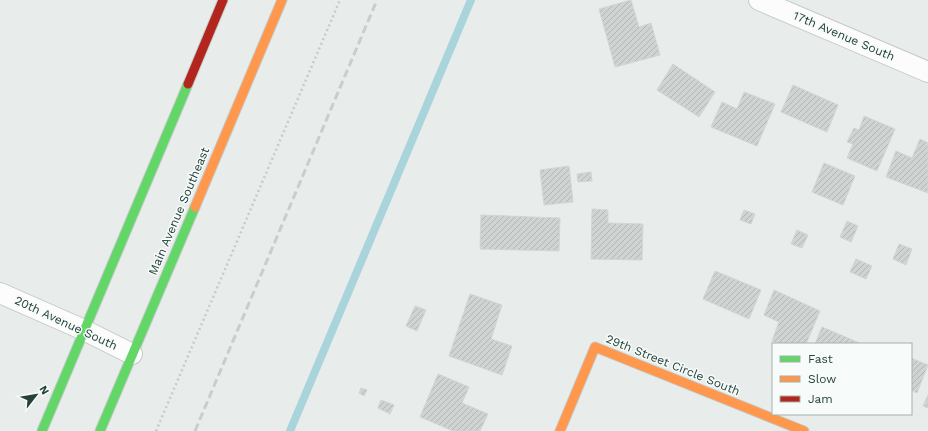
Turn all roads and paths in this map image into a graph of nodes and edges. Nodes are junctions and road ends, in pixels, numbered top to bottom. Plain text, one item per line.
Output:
1 (223, 0) edge
2 (282, 0) edge
3 (340, 0) edge
4 (760, 0) edge
5 (928, 72) edge
6 (0, 293) edge
7 (84, 330) junction
8 (132, 354) junction
9 (42, 431) edge
10 (100, 431) edge
11 (156, 431) edge
12 (560, 431) edge
13 (804, 431) edge

1 - 7 main road
2 - 8 main road, Main Avenue Southeast
3 - 11 path
4 - 5 street, 17th Avenue South
6 - 7 street, 20th Avenue South
7 - 8 street, 20th Avenue South
7 - 9 main road
8 - 10 main road, Main Avenue Southeast
12 - 13 main road, 29th Street Circle South

